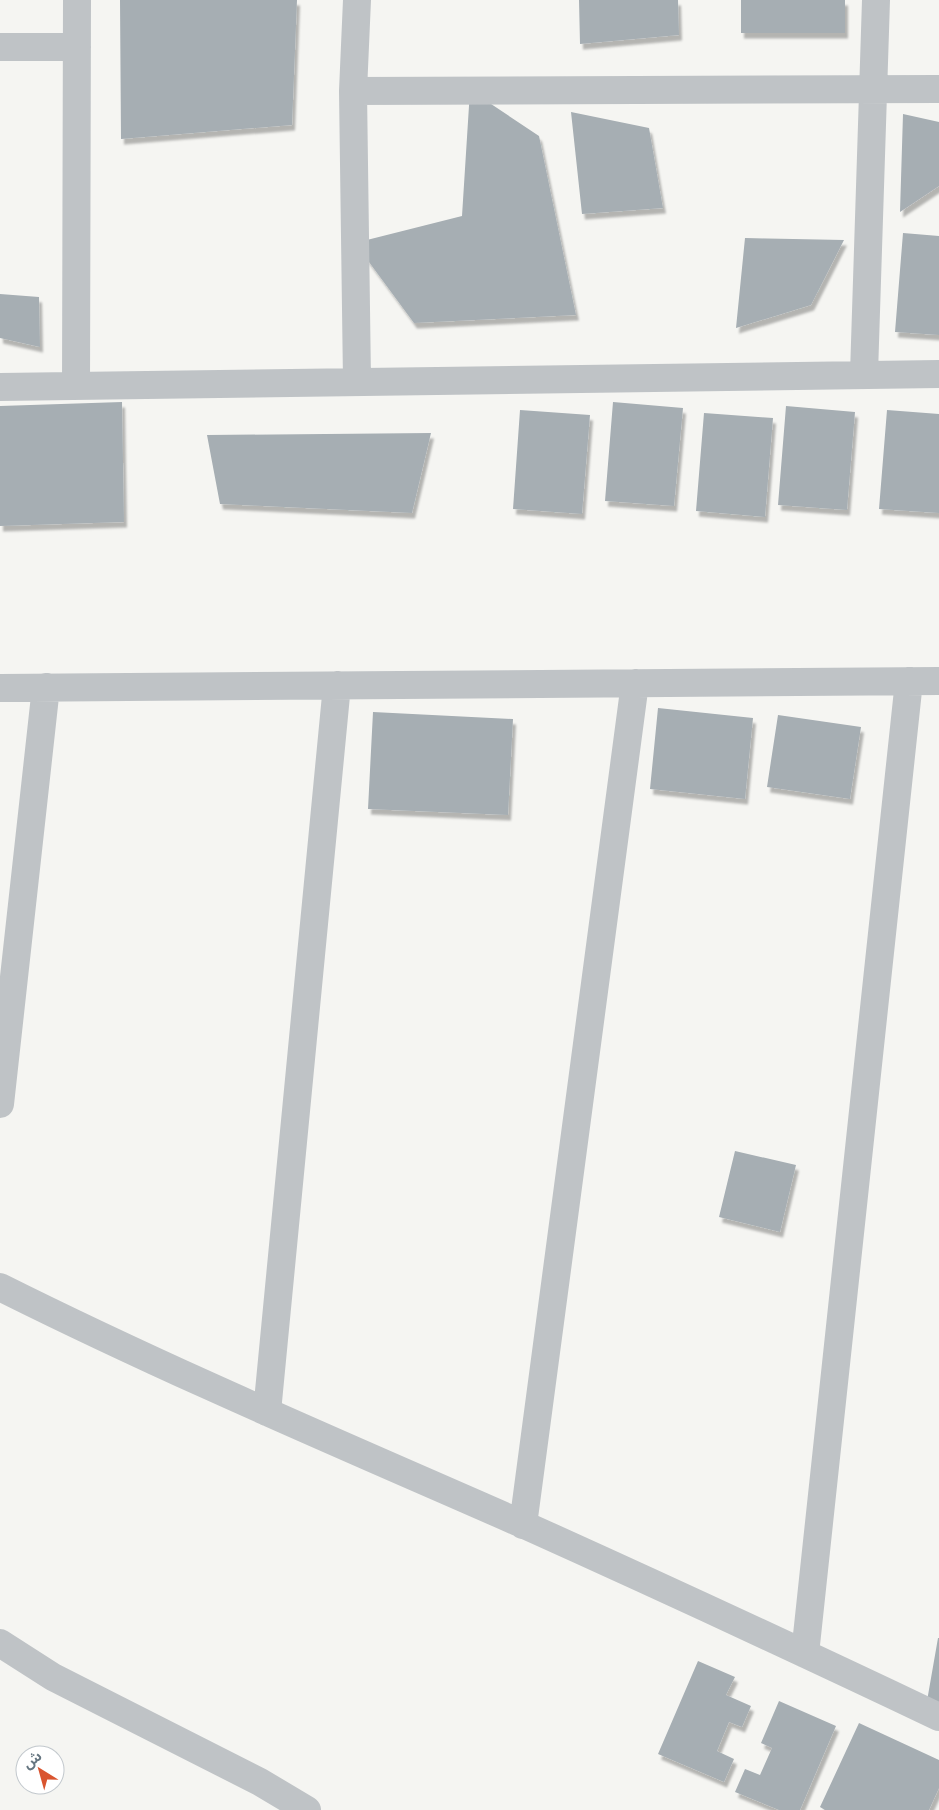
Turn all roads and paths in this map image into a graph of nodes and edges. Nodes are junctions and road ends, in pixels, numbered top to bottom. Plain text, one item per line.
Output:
1 (77, 0) edge
2 (358, 0) edge
3 (876, 0) edge
4 (0, 47) edge
5 (77, 47) junction
6 (873, 88) junction
7 (939, 89) edge
8 (353, 91) junction
9 (864, 374) junction
10 (939, 374) edge
11 (357, 381) junction
12 (76, 386) junction
13 (0, 387) edge
14 (939, 680) edge
15 (909, 682) junction
16 (635, 684) junction
17 (337, 686) junction
18 (46, 687) junction
19 (0, 688) edge
20 (0, 1104) edge
21 (0, 1287) edge
22 (267, 1412) junction
23 (523, 1525) junction
24 (0, 1643) edge
25 (805, 1654) junction
26 (939, 1717) edge
27 (307, 1810) edge

1 - 5 street
2 - 8 street
3 - 6 street
4 - 5 street
5 - 12 street
6 - 7 street
6 - 8 street
6 - 9 street
8 - 11 street
9 - 10 street
9 - 11 street
11 - 12 street
12 - 13 street
14 - 15 street
15 - 16 street
15 - 25 street
16 - 17 street
16 - 23 street
17 - 18 street
17 - 22 street
18 - 19 street
18 - 20 street
21 - 22 street
22 - 23 street
23 - 25 street
24 - 27 street
25 - 26 street

